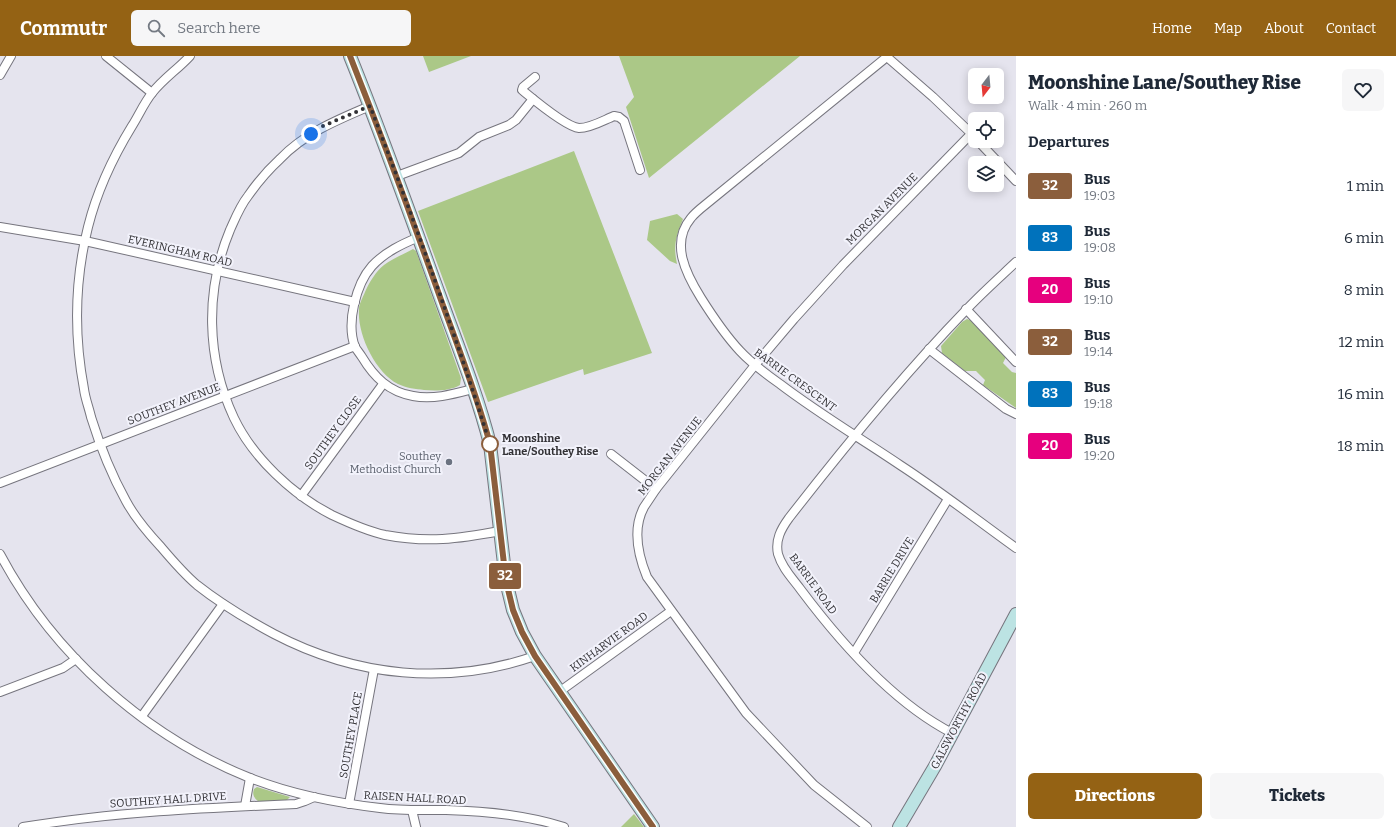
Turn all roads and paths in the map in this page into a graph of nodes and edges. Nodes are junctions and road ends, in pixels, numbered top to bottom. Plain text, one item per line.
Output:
1 (11, 56) edge
2 (106, 56) edge
3 (190, 56) edge
4 (350, 56) edge
5 (887, 56) edge
6 (0, 75) edge
7 (535, 77) dead end
8 (152, 93) junction
9 (533, 99) junction
10 (370, 106) junction
11 (968, 131) edge
12 (968, 141) edge
13 (985, 148) edge
14 (640, 170) dead end
15 (397, 176) junction
16 (1016, 181) edge
17 (0, 227) edge
18 (419, 237) junction
19 (85, 241) junction
20 (1016, 262) edge
21 (216, 271) junction
22 (355, 302) junction
23 (966, 309) junction
24 (355, 346) junction
25 (929, 349) junction
26 (1016, 362) edge
27 (755, 365) junction
28 (383, 384) junction
29 (473, 389) junction
30 (225, 397) junction
31 (1016, 414) edge
32 (855, 435) junction
33 (99, 444) junction
34 (611, 454) dead end
35 (0, 483) edge
36 (656, 489) junction
37 (301, 496) junction
38 (948, 499) junction
39 (500, 531) junction
40 (1016, 548) edge
41 (0, 554) edge
42 (8, 569) junction
43 (0, 572) edge
44 (223, 604) junction
45 (671, 611) junction
46 (1016, 614) edge
47 (854, 653) junction
48 (535, 656) junction
49 (76, 659) junction
50 (374, 669) junction
51 (0, 692) edge
52 (559, 692) junction
53 (142, 716) junction
54 (952, 733) junction
55 (250, 778) junction
56 (314, 797) junction
57 (349, 804) junction
58 (245, 806) junction
59 (412, 810) junction
60 (23, 827) edge
61 (416, 827) edge
62 (564, 827) edge
63 (653, 827) edge
64 (867, 827) edge
65 (899, 827) edge

1 - 6 street
2 - 8 street
3 - 8 street
4 - 10 street
5 - 11 street
5 - 27 street, BARRIE CRESCENT
7 - 9 street
8 - 19 street
9 - 14 street
9 - 15 street
10 - 15 street
10 - 21 street
12 - 27 street, MORGAN AVENUE
13 - 16 street
15 - 18 street
17 - 19 street, EVERINGHAM ROAD
18 - 22 street
18 - 29 street
19 - 21 street, EVERINGHAM ROAD
19 - 33 street
20 - 23 street, BARRIE ROAD
21 - 22 street, EVERINGHAM ROAD
21 - 30 street
22 - 24 street
23 - 25 street, BARRIE ROAD
23 - 26 street
24 - 28 street
24 - 30 street, SOUTHEY AVENUE
25 - 31 street
25 - 32 street, BARRIE ROAD
27 - 32 street, BARRIE CRESCENT
27 - 36 street, MORGAN AVENUE
28 - 29 street
28 - 37 street, SOUTHEY CLOSE
29 - 39 street
30 - 33 street, SOUTHEY AVENUE
30 - 37 street
32 - 38 street, BARRIE CRESCENT
32 - 47 street, BARRIE ROAD
33 - 35 street, SOUTHEY AVENUE
33 - 44 street
34 - 36 street
36 - 45 street, MORGAN AVENUE
37 - 39 street
38 - 40 street, BARRIE CRESCENT
38 - 47 street, BARRIE DRIVE
39 - 48 street
41 - 42 street, RAISEN HALL ROAD
42 - 43 street
42 - 49 street, RAISEN HALL ROAD
44 - 50 street
44 - 53 street
45 - 52 street, KINHARVIE ROAD
45 - 64 street, MORGAN AVENUE
46 - 54 street, GALSWORTHY ROAD
47 - 54 street, BARRIE ROAD
48 - 50 street
48 - 52 street
49 - 51 street
49 - 53 street, RAISEN HALL ROAD
50 - 57 street, SOUTHEY PLACE
52 - 63 street
53 - 55 street, RAISEN HALL ROAD
54 - 65 street, GALSWORTHY ROAD
55 - 56 street, RAISEN HALL ROAD
55 - 58 street
56 - 57 street, RAISEN HALL ROAD
56 - 58 street, SOUTHEY HALL DRIVE
57 - 59 street, RAISEN HALL ROAD
58 - 60 street, SOUTHEY HALL DRIVE
59 - 61 street
59 - 62 street, RAISEN HALL ROAD

